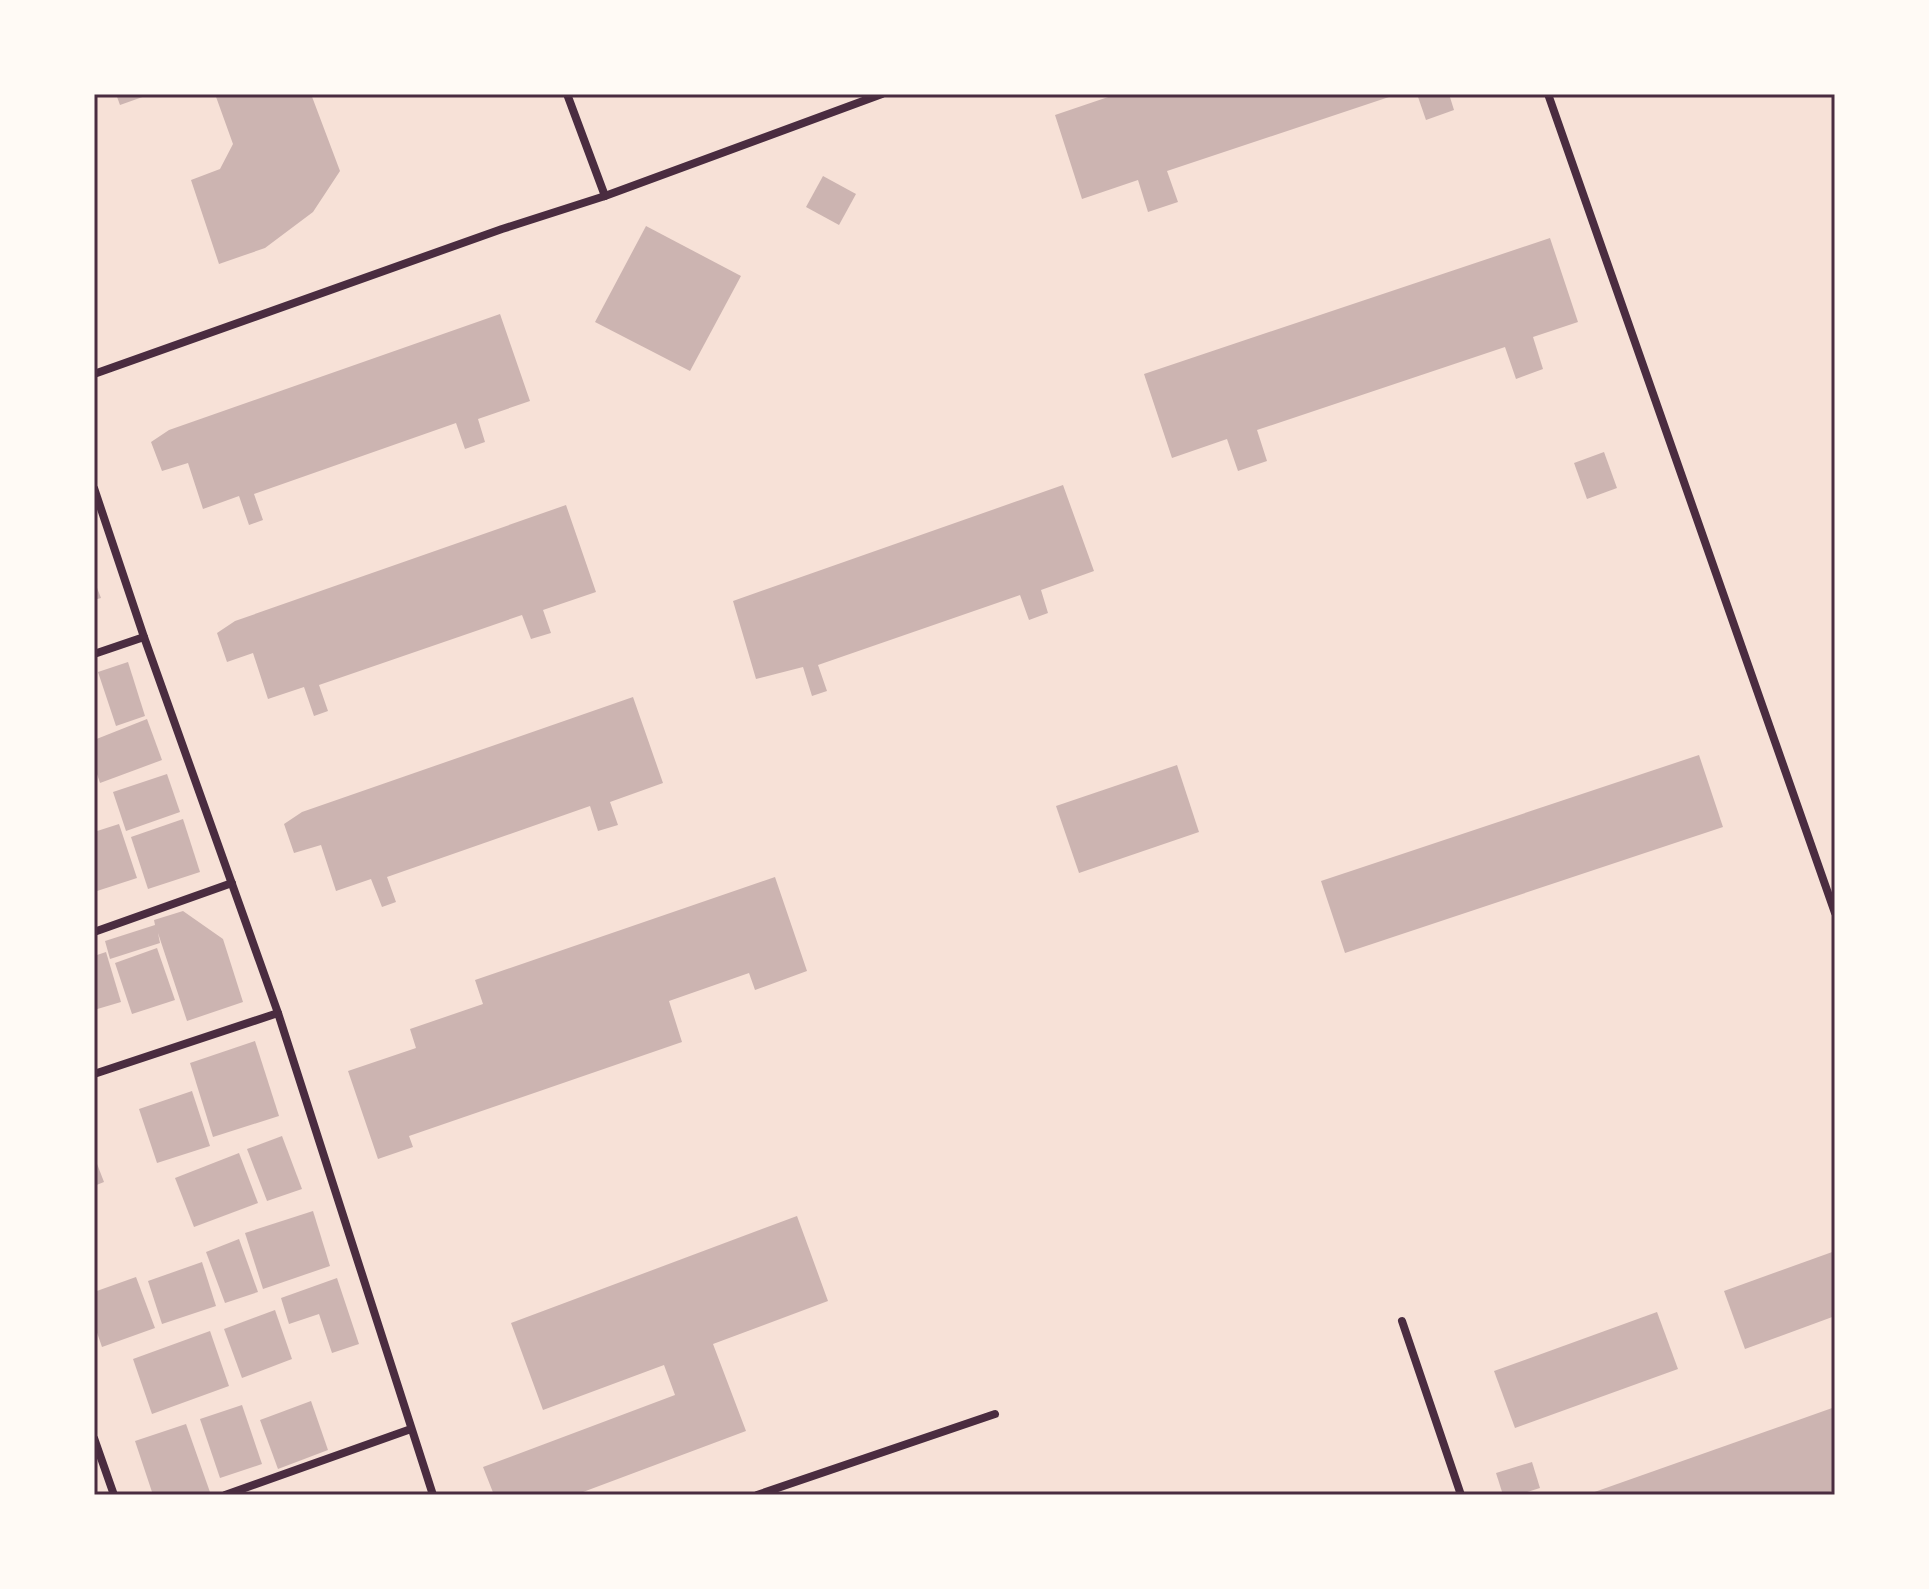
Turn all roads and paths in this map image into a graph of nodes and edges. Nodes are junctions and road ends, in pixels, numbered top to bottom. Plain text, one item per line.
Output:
1 (567, 94) edge
2 (882, 94) edge
3 (1548, 94) edge
4 (605, 196) junction
5 (94, 374) edge
6 (94, 488) edge
7 (144, 637) junction
8 (94, 654) edge
9 (232, 883) junction
10 (1835, 913) edge
11 (94, 932) edge
12 (278, 1013) junction
13 (94, 1074) edge
14 (1402, 1321) dead end
15 (995, 1414) dead end
16 (411, 1429) junction
17 (94, 1438) edge
18 (114, 1495) edge
19 (225, 1495) edge
20 (433, 1495) edge
21 (757, 1495) edge
22 (1461, 1495) edge

1 - 4 street
2 - 4 street
3 - 10 street
4 - 5 street
6 - 7 street
7 - 8 street
7 - 9 street
9 - 11 street
9 - 12 street
12 - 13 street
12 - 16 street
14 - 22 street
15 - 21 street
16 - 19 street
16 - 20 street
17 - 18 street

